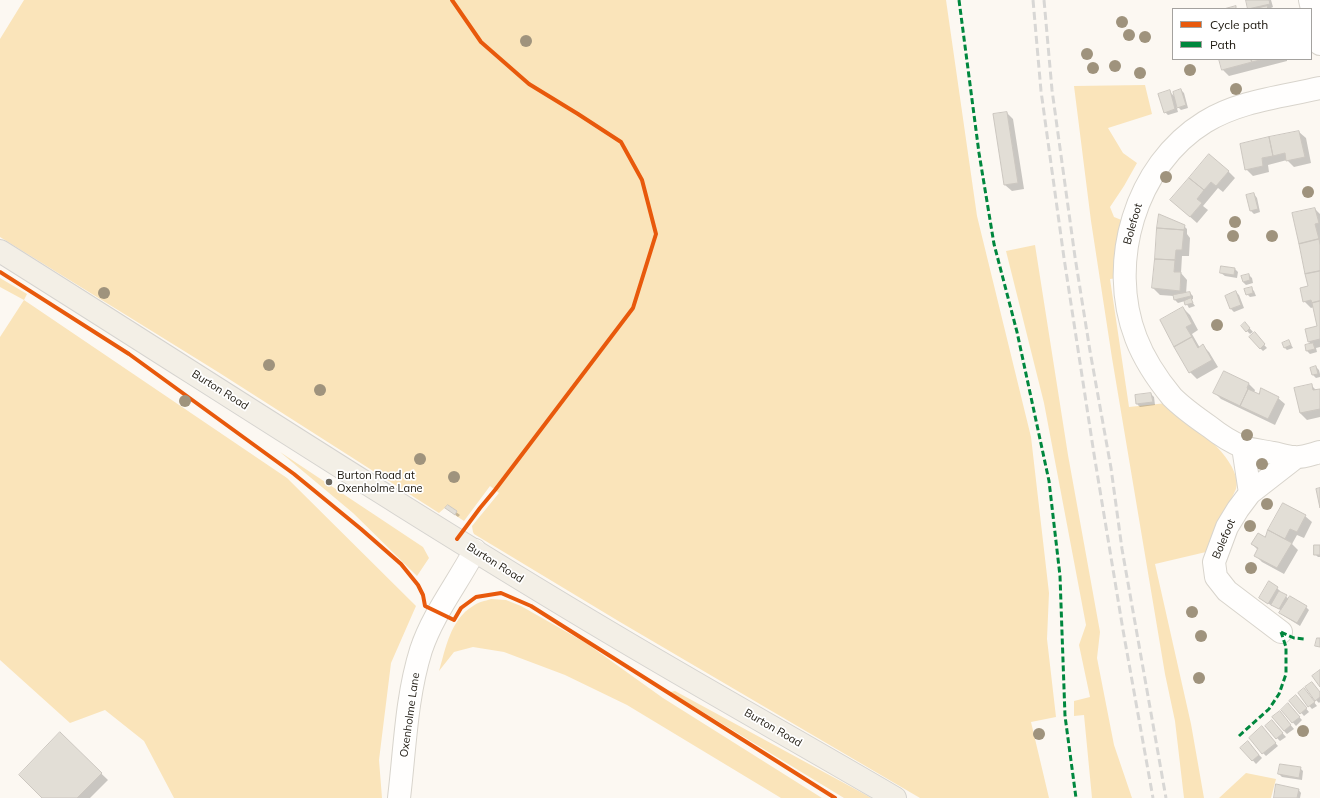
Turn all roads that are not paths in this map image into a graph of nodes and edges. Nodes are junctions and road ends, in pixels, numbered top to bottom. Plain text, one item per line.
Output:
1 (1312, 9) edge
2 (1320, 44) edge
3 (1320, 88) edge
4 (0, 251) edge
5 (1243, 447) junction
6 (1320, 452) edge
7 (1295, 458) junction
8 (1250, 492) junction
9 (475, 550) junction
10 (1281, 632) dead end
11 (399, 798) edge
12 (895, 798) edge

1 - 2 street
3 - 5 street, Bolefoot
4 - 9 main road, Burton Road
5 - 7 street, Bolefoot
5 - 8 street
6 - 7 street, Bolefoot
7 - 8 street, Bolefoot
8 - 10 street, Bolefoot
9 - 11 street, Oxenholme Lane
9 - 12 main road, Burton Road

